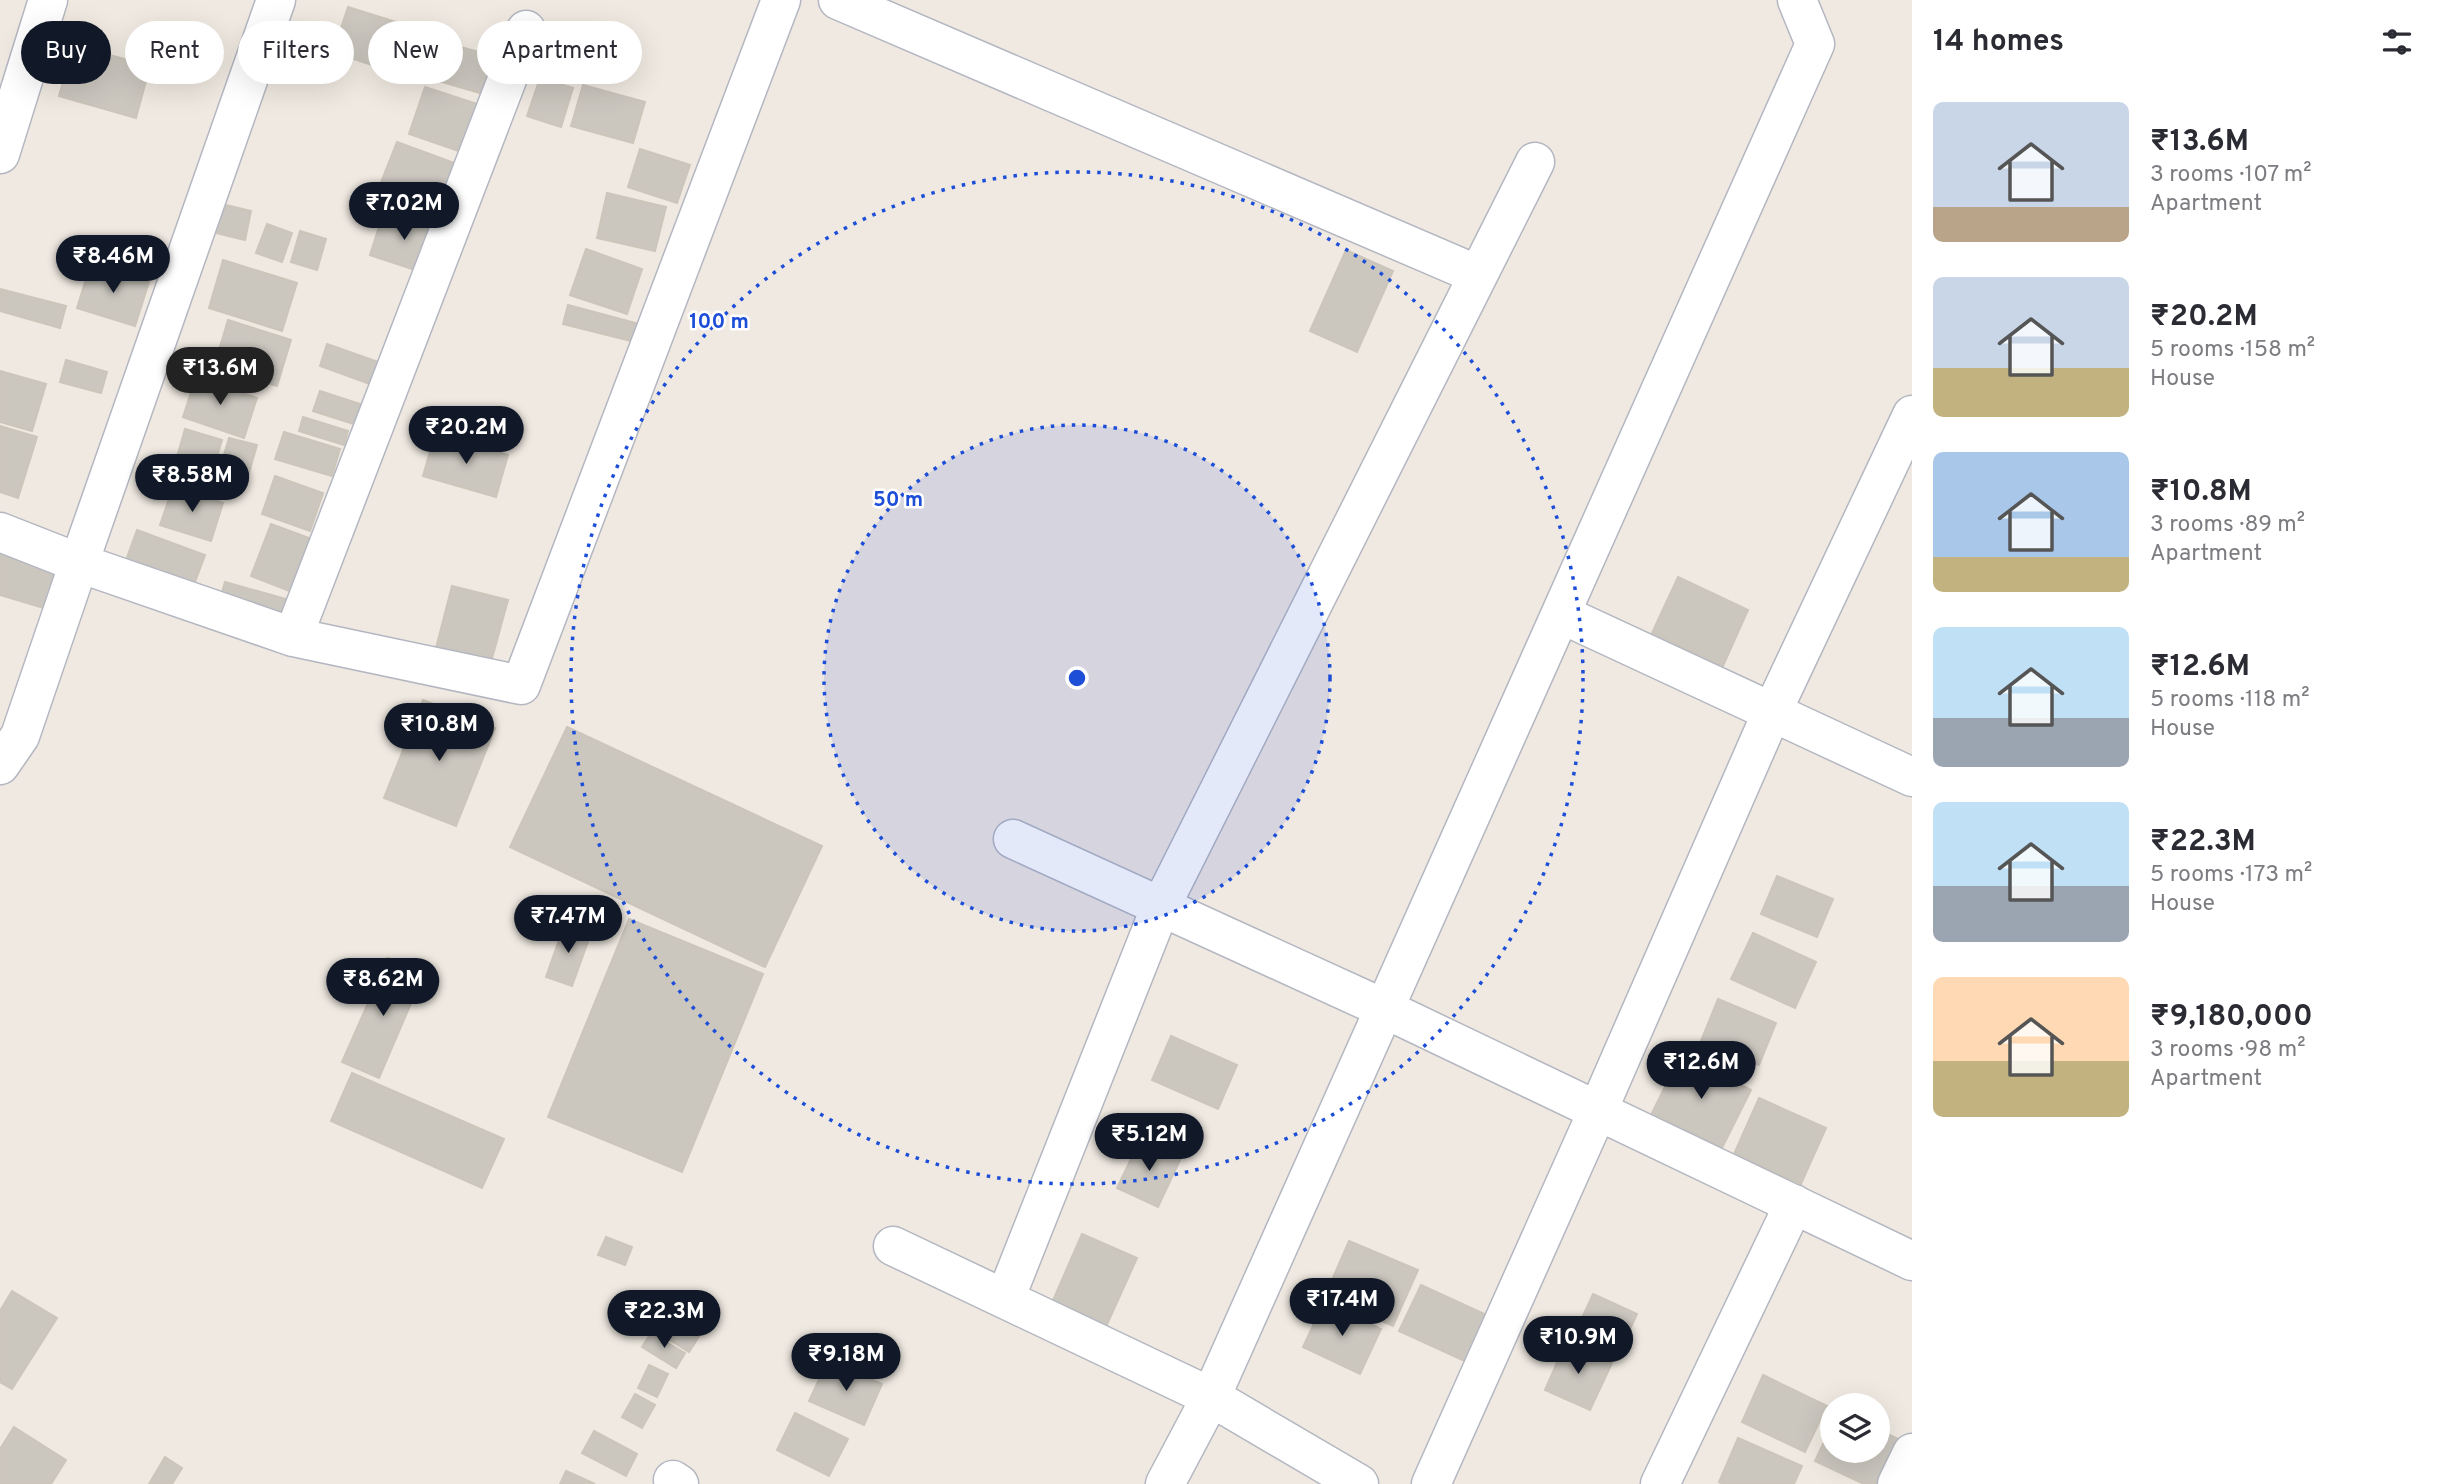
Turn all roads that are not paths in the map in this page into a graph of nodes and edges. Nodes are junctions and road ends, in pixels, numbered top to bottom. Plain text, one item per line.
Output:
1 (48, 0) edge
2 (276, 0) edge
3 (781, 0) edge
4 (838, 0) edge
5 (1797, 0) edge
6 (505, 84) edge
7 (0, 154) edge
8 (1535, 162) dead end
9 (1478, 275) junction
10 (1912, 415) edge
11 (0, 532) edge
12 (79, 563) junction
13 (1561, 614) junction
14 (293, 637) junction
15 (1772, 712) junction
16 (0, 765) edge
17 (1912, 777) edge
18 (1013, 839) dead end
19 (1161, 906) junction
20 (1385, 1009) junction
21 (1598, 1110) junction
22 (1794, 1204) junction
23 (893, 1246) dead end
24 (1912, 1261) edge
25 (1005, 1300) junction
26 (1212, 1397) junction
27 (1912, 1453) edge
28 (1165, 1484) edge
29 (1359, 1484) edge
30 (1431, 1484) edge
31 (1660, 1484) edge
32 (1896, 1484) edge

1 - 7 street
2 - 12 street
3 - 14 street
4 - 9 street
5 - 13 street
6 - 14 street
8 - 9 street
9 - 19 street
10 - 15 street
11 - 12 street
12 - 14 street
12 - 16 street
13 - 15 street
13 - 20 street
15 - 17 street
15 - 21 street
18 - 19 street
19 - 20 street
19 - 25 street
20 - 21 street
20 - 26 street
21 - 22 street
21 - 30 street
22 - 24 street
22 - 31 street
23 - 25 street
25 - 26 street
26 - 28 street
26 - 29 street
27 - 32 street

